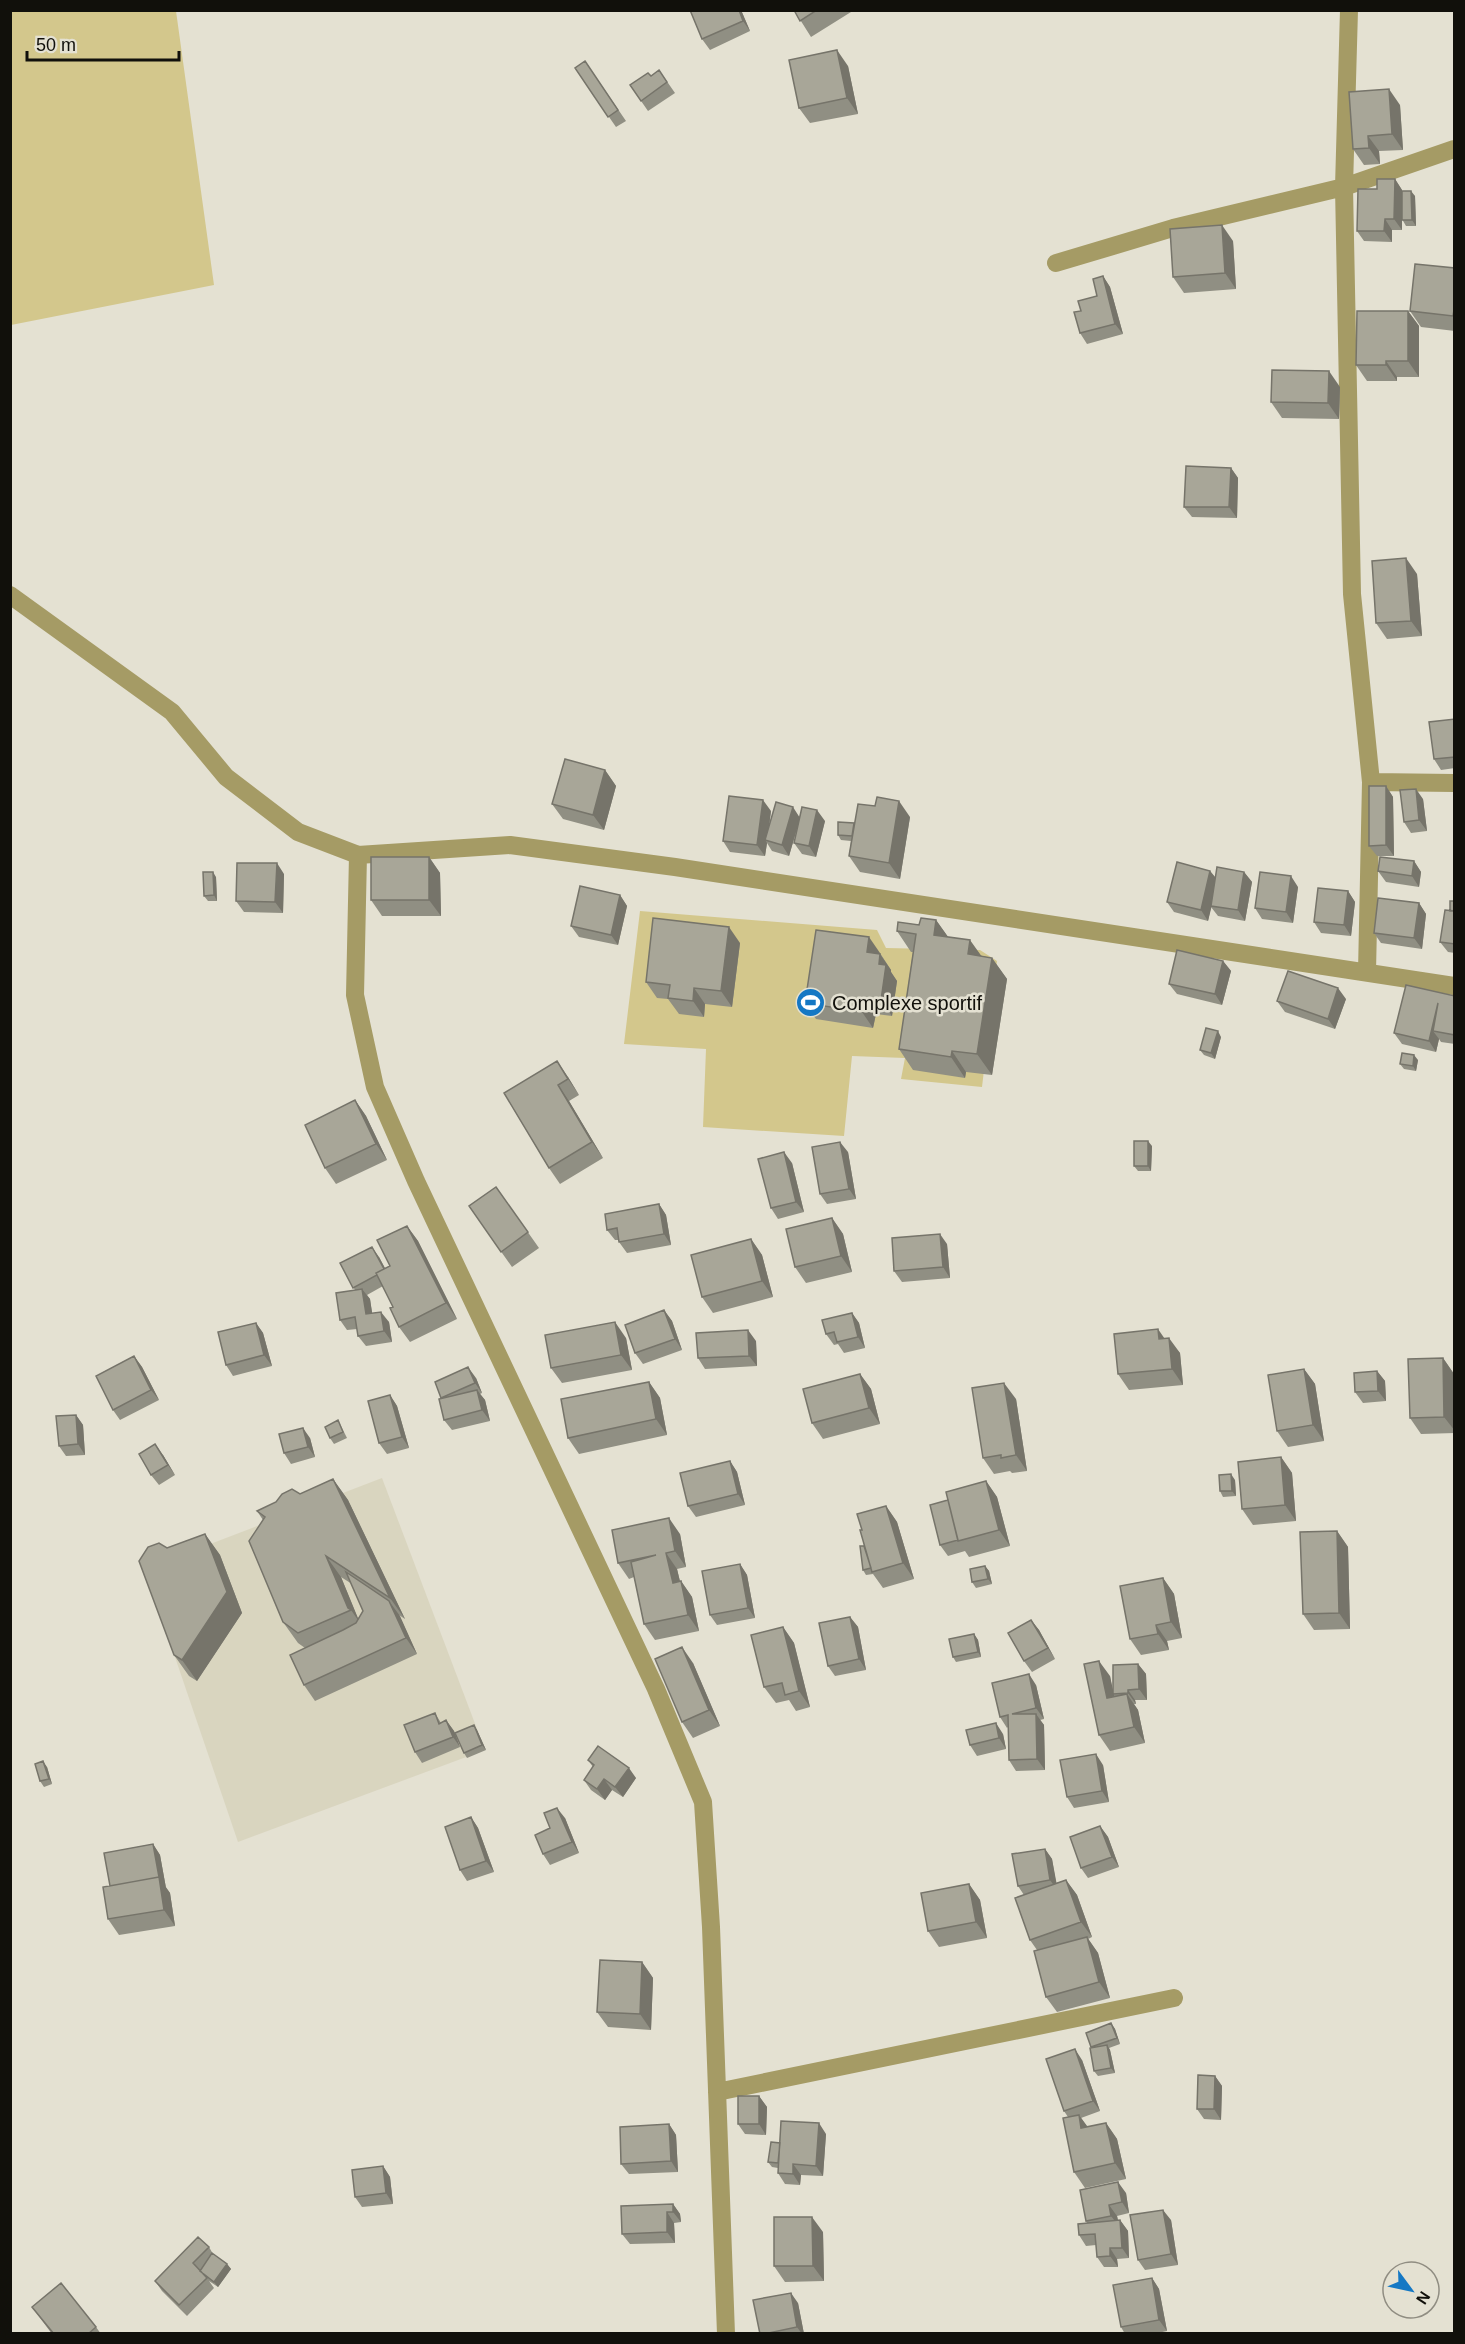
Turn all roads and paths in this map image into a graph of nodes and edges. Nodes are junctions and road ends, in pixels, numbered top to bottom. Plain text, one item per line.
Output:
1 (1349, 10) edge
2 (1455, 149) edge
3 (1344, 187) junction
4 (1056, 263) dead end
5 (10, 595) edge
6 (1371, 782) junction
7 (1455, 783) edge
8 (358, 855) junction
9 (1367, 972) junction
10 (1455, 986) edge
11 (1174, 1998) dead end
12 (717, 2092) junction
13 (726, 2334) edge

1 - 3 street
2 - 3 street
3 - 4 street
3 - 6 street
5 - 8 street
6 - 7 street
6 - 9 street
8 - 9 street
8 - 12 street
9 - 10 street
11 - 12 street
12 - 13 street

